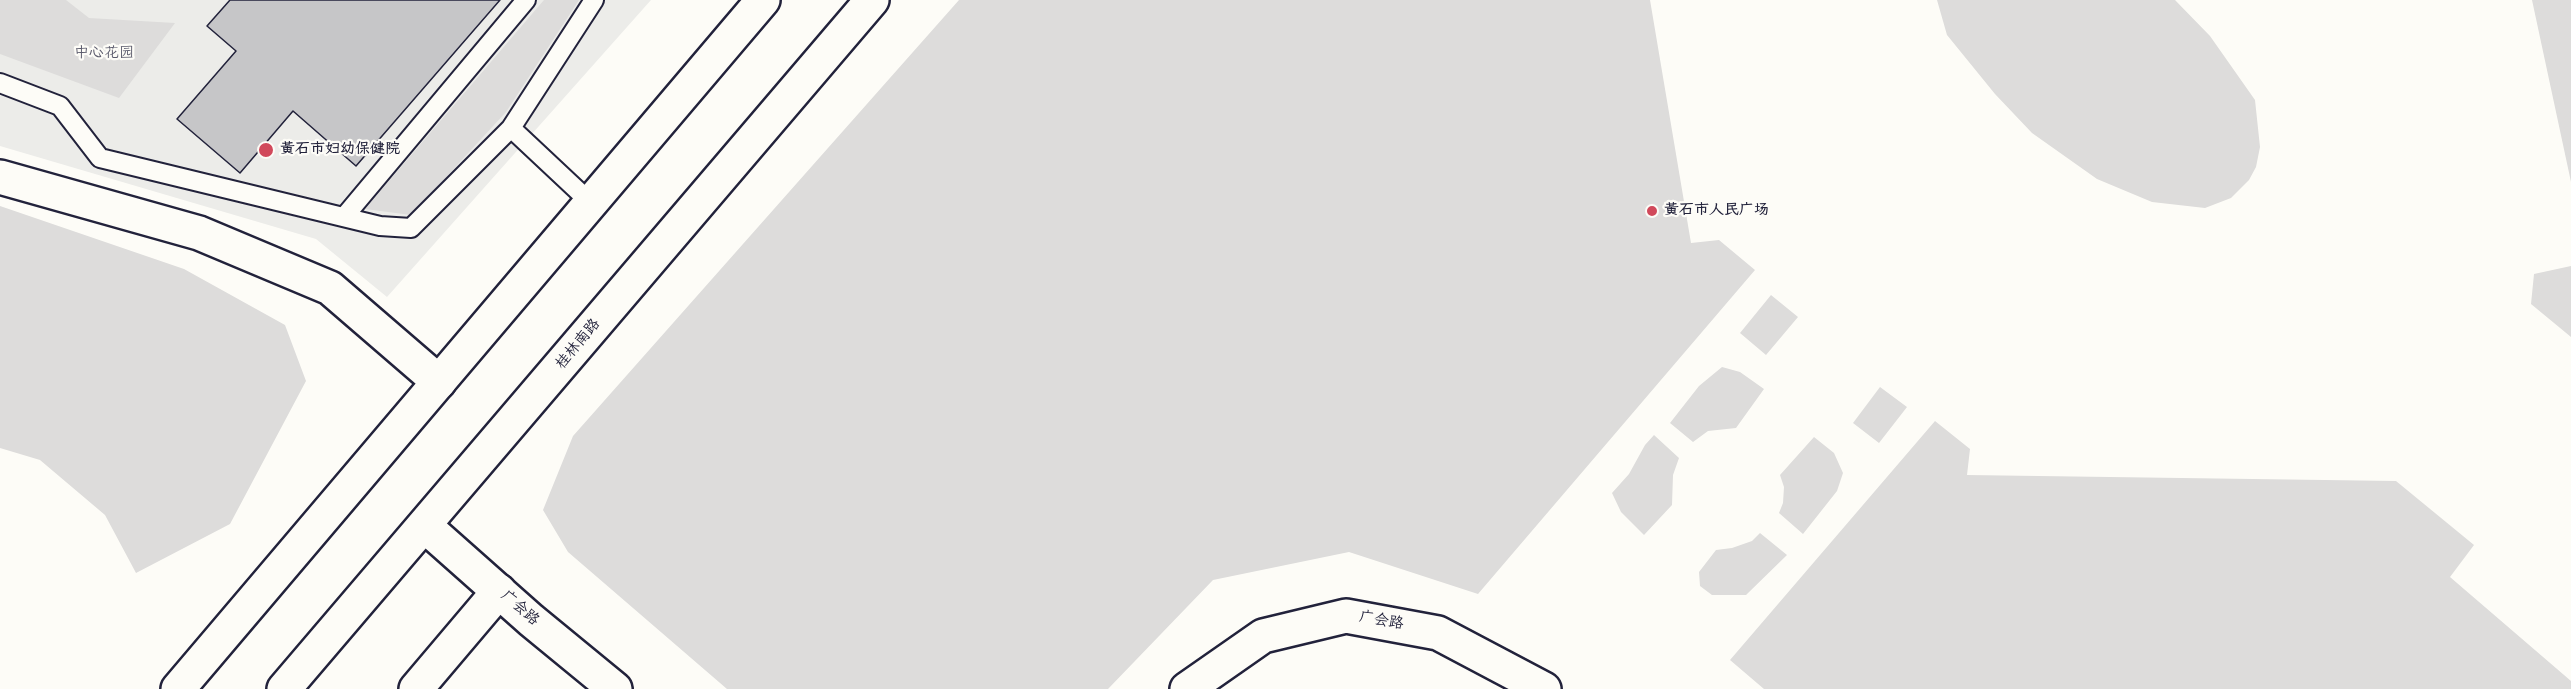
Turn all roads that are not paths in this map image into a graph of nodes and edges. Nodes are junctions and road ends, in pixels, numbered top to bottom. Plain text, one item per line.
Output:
1 (526, 0) edge
2 (594, 0) edge
3 (764, 0) edge
4 (872, 0) edge
5 (0, 84) edge
6 (511, 128) junction
7 (0, 177) edge
8 (591, 203) junction
9 (344, 217) junction
10 (439, 382) junction
11 (425, 526) junction
12 (499, 591) junction
13 (178, 689) edge
14 (284, 689) edge
15 (416, 689) edge
16 (615, 689) edge
17 (1187, 689) edge
18 (1544, 689) edge

1 - 9 lane
2 - 6 lane
3 - 8 main road
4 - 11 main road, 桂林南路
5 - 9 lane
6 - 8 lane
6 - 9 lane
7 - 10 main road
8 - 10 main road
10 - 13 main road
11 - 12 main road, 广会路
11 - 14 main road, 桂林南路
12 - 15 main road
12 - 16 main road, 广会路
17 - 18 main road, 广会路

